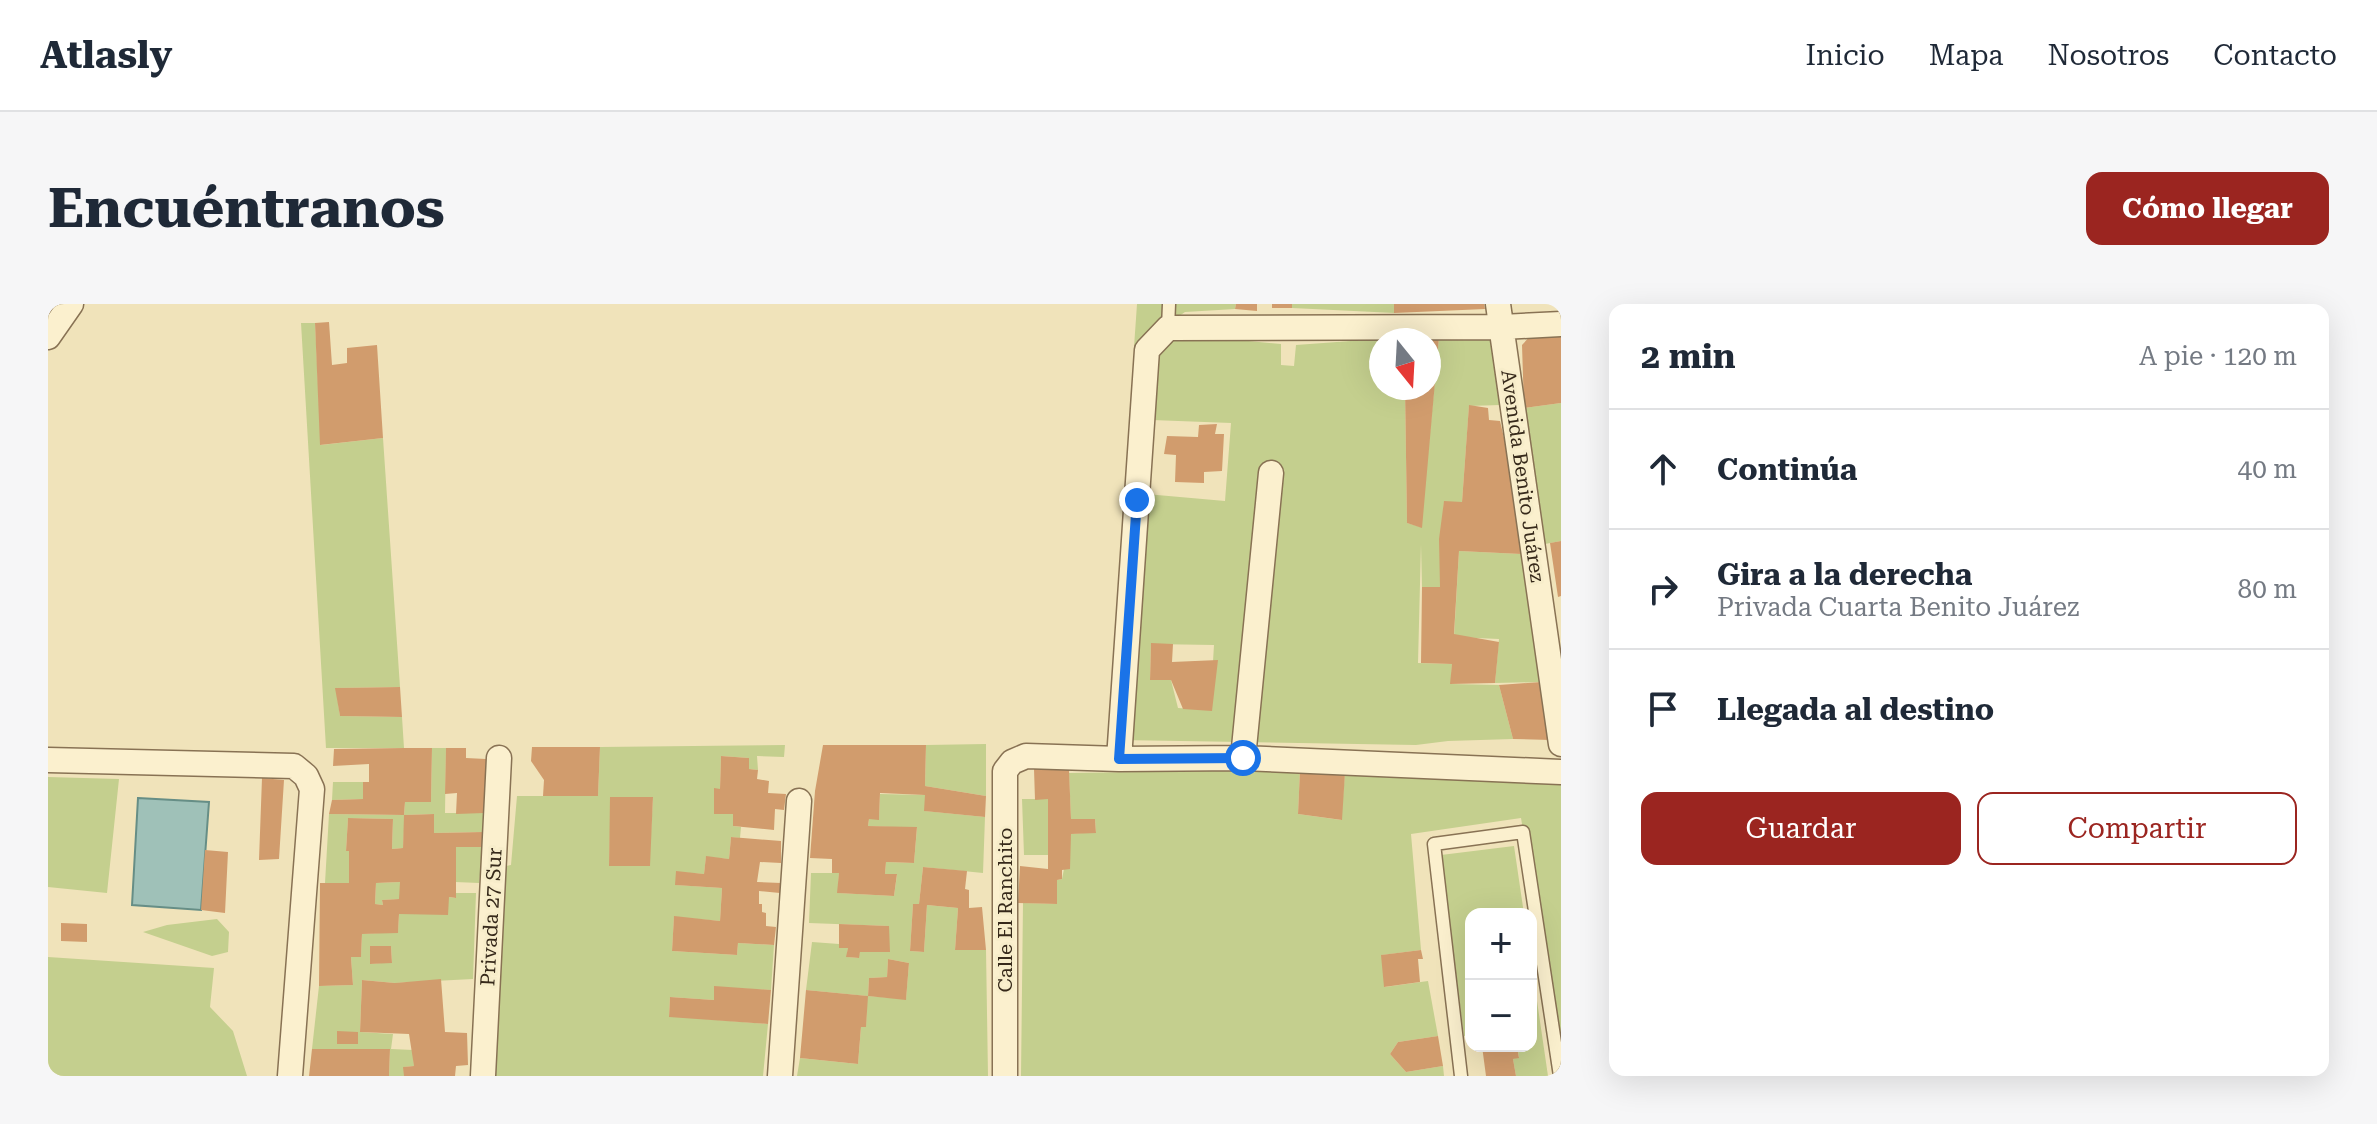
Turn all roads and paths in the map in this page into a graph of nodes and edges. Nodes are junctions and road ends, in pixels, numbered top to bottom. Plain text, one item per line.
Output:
1 (71, 304) edge
2 (1500, 315) edge
3 (1169, 316) edge
4 (1561, 324) edge
5 (48, 337) edge
6 (1271, 473) dead end
7 (1561, 744) edge
8 (499, 758) dead end
9 (1243, 758) junction
10 (1119, 759) junction
11 (48, 760) edge
12 (1561, 772) edge
13 (799, 801) dead end
14 (290, 1076) edge
15 (483, 1076) edge
16 (780, 1076) edge
17 (1005, 1076) edge
18 (1461, 1076) edge
19 (1560, 1076) edge

1 - 5 street
2 - 3 street
2 - 4 street
2 - 7 street, Avenida Benito Juárez
3 - 10 street
6 - 9 street
8 - 15 street, Privada 27 Sur
9 - 10 street
9 - 12 street
10 - 17 street, Calle El Ranchito
11 - 14 street
13 - 16 street
18 - 19 lane

